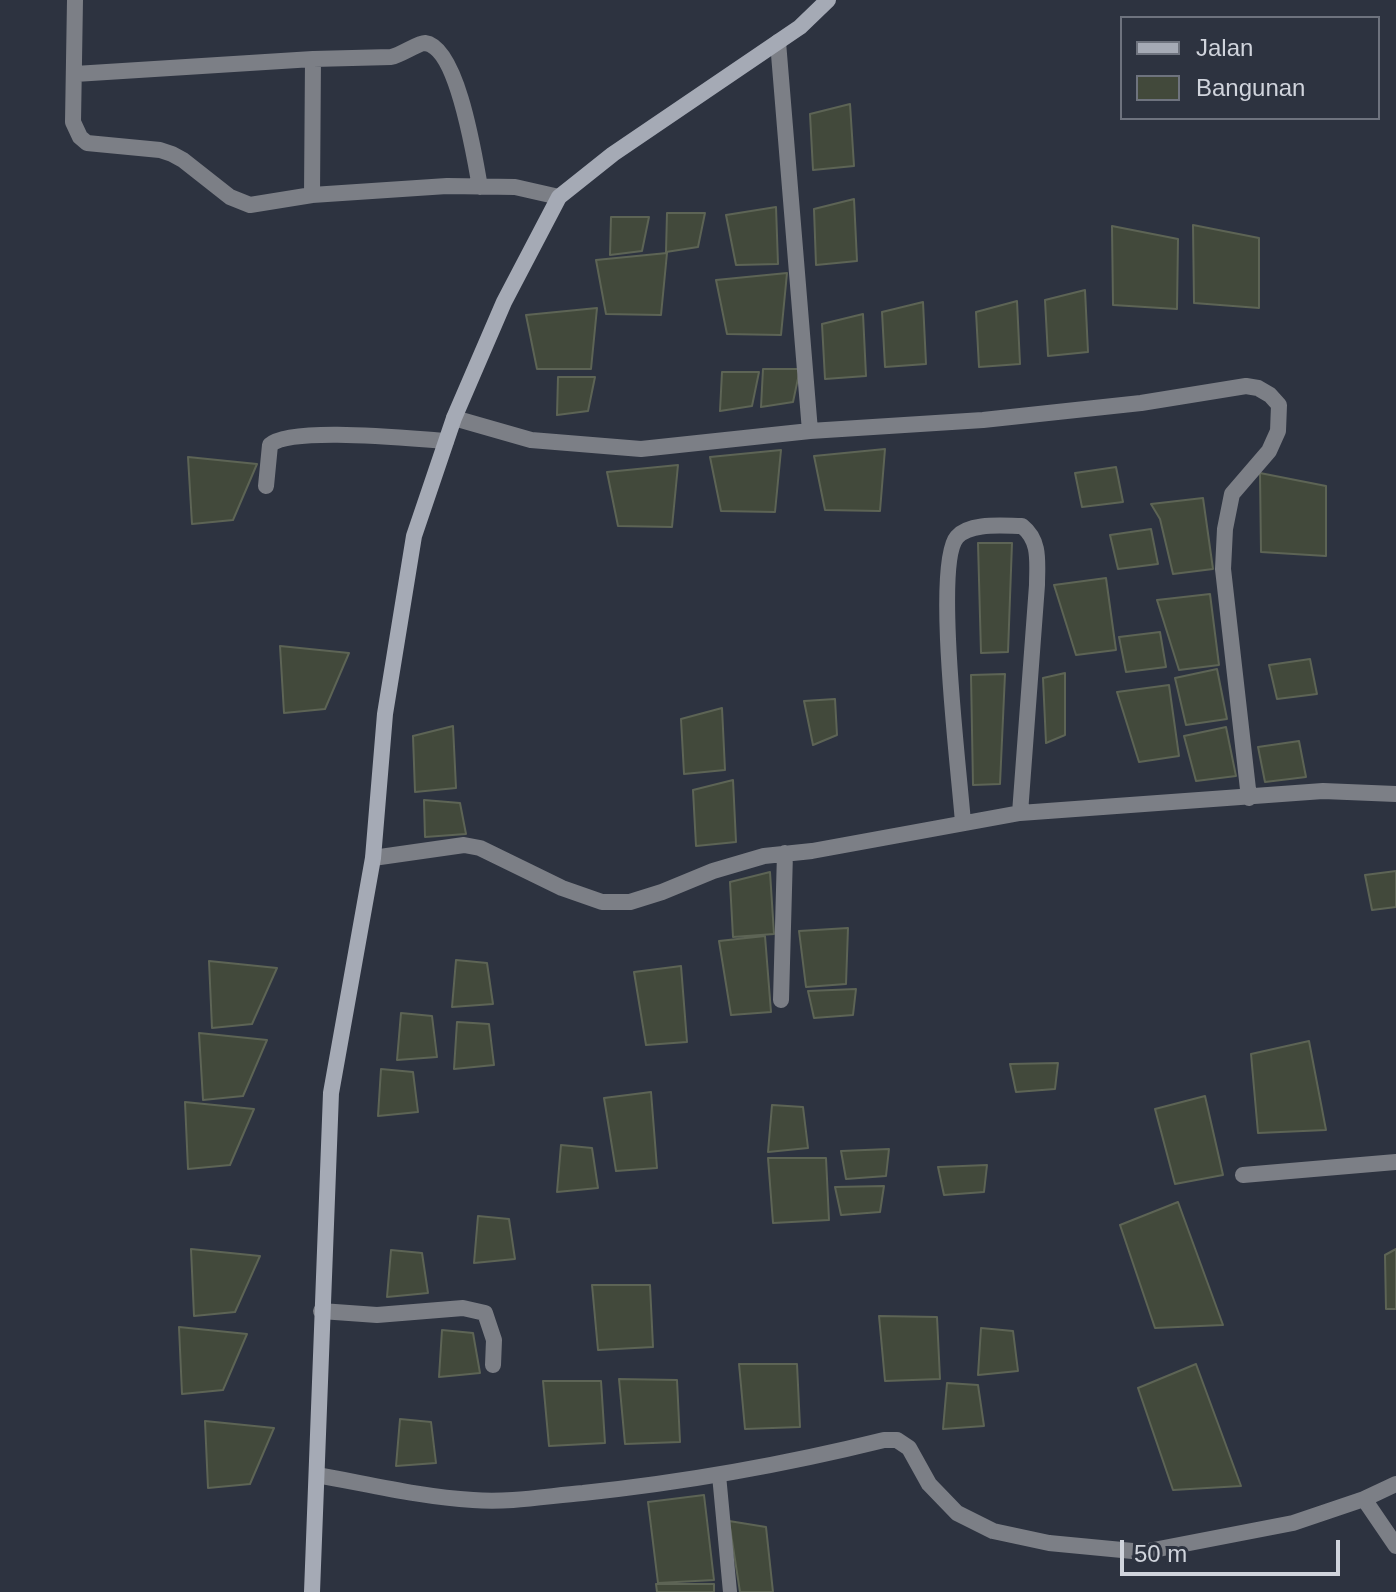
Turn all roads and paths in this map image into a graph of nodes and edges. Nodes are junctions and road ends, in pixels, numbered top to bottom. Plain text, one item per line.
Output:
1 (75, 0) edge
2 (828, 0) edge
3 (778, 42) junction
4 (313, 59) junction
5 (75, 74) junction
6 (480, 187) junction
7 (312, 195) junction
8 (559, 197) junction
9 (454, 418) junction
10 (810, 431) junction
11 (446, 441) junction
12 (266, 486) dead end
13 (1396, 794) edge
14 (1249, 798) junction
15 (1020, 813) junction
16 (963, 823) junction
17 (785, 853) junction
18 (373, 858) junction
19 (781, 1000) dead end
20 (1396, 1162) edge
21 (1243, 1175) dead end
22 (321, 1311) junction
23 (493, 1365) dead end
24 (317, 1475) junction
25 (719, 1475) junction
26 (1396, 1484) edge
27 (1364, 1499) junction
28 (1396, 1546) edge
29 (312, 1592) edge
30 (730, 1592) edge

1 - 5 street
2 - 3 street
3 - 8 street
3 - 10 street
4 - 5 street
4 - 6 street
4 - 7 street
5 - 7 street
6 - 7 street
6 - 8 street
8 - 9 street
9 - 10 street
9 - 11 street
10 - 14 street
11 - 12 street
11 - 18 street
13 - 14 street
14 - 15 street
15 - 16 street
15 - 16 street
16 - 17 street
17 - 18 street
17 - 19 street
18 - 22 street
20 - 21 street
22 - 23 street
22 - 24 street
24 - 25 street
24 - 29 street
25 - 27 street
25 - 30 lane
26 - 27 street
27 - 28 street

